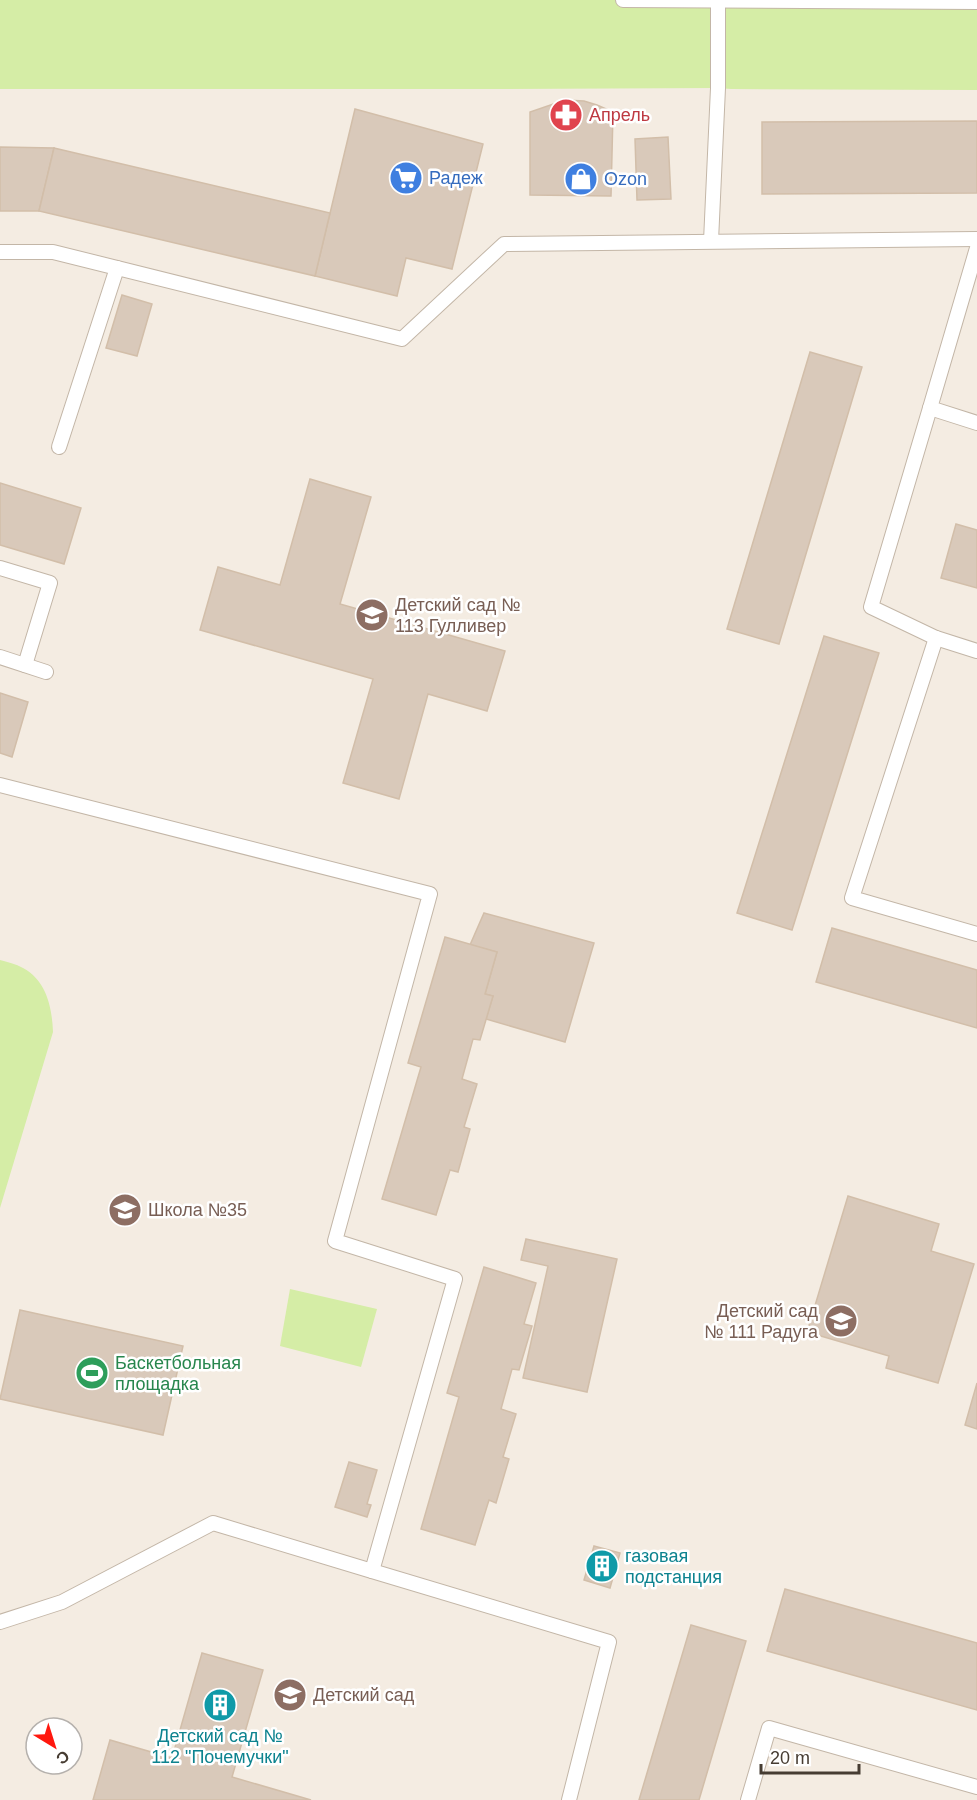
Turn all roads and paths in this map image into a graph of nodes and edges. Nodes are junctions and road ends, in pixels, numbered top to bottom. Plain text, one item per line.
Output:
1 (623, 0) edge
2 (718, 0) edge
3 (977, 2) edge
4 (977, 239) edge
5 (711, 241) junction
6 (977, 248) edge
7 (0, 252) edge
8 (117, 268) junction
9 (930, 408) junction
10 (977, 423) edge
11 (59, 447) dead end
12 (0, 568) edge
13 (936, 638) junction
14 (977, 651) edge
15 (0, 657) edge
16 (25, 665) junction
17 (46, 672) dead end
18 (0, 785) edge
19 (977, 934) edge
20 (372, 1571) junction
21 (0, 1622) edge
22 (977, 1787) edge
23 (569, 1800) edge
24 (748, 1800) edge

1 - 2 lane
2 - 3 lane
2 - 5 lane
4 - 5 lane
5 - 8 lane
6 - 9 lane
7 - 8 lane
8 - 11 lane
9 - 10 lane
9 - 13 lane
12 - 16 lane
13 - 14 lane
13 - 19 lane
15 - 16 lane
16 - 17 lane
18 - 20 lane
20 - 21 lane
20 - 23 lane
22 - 24 lane

